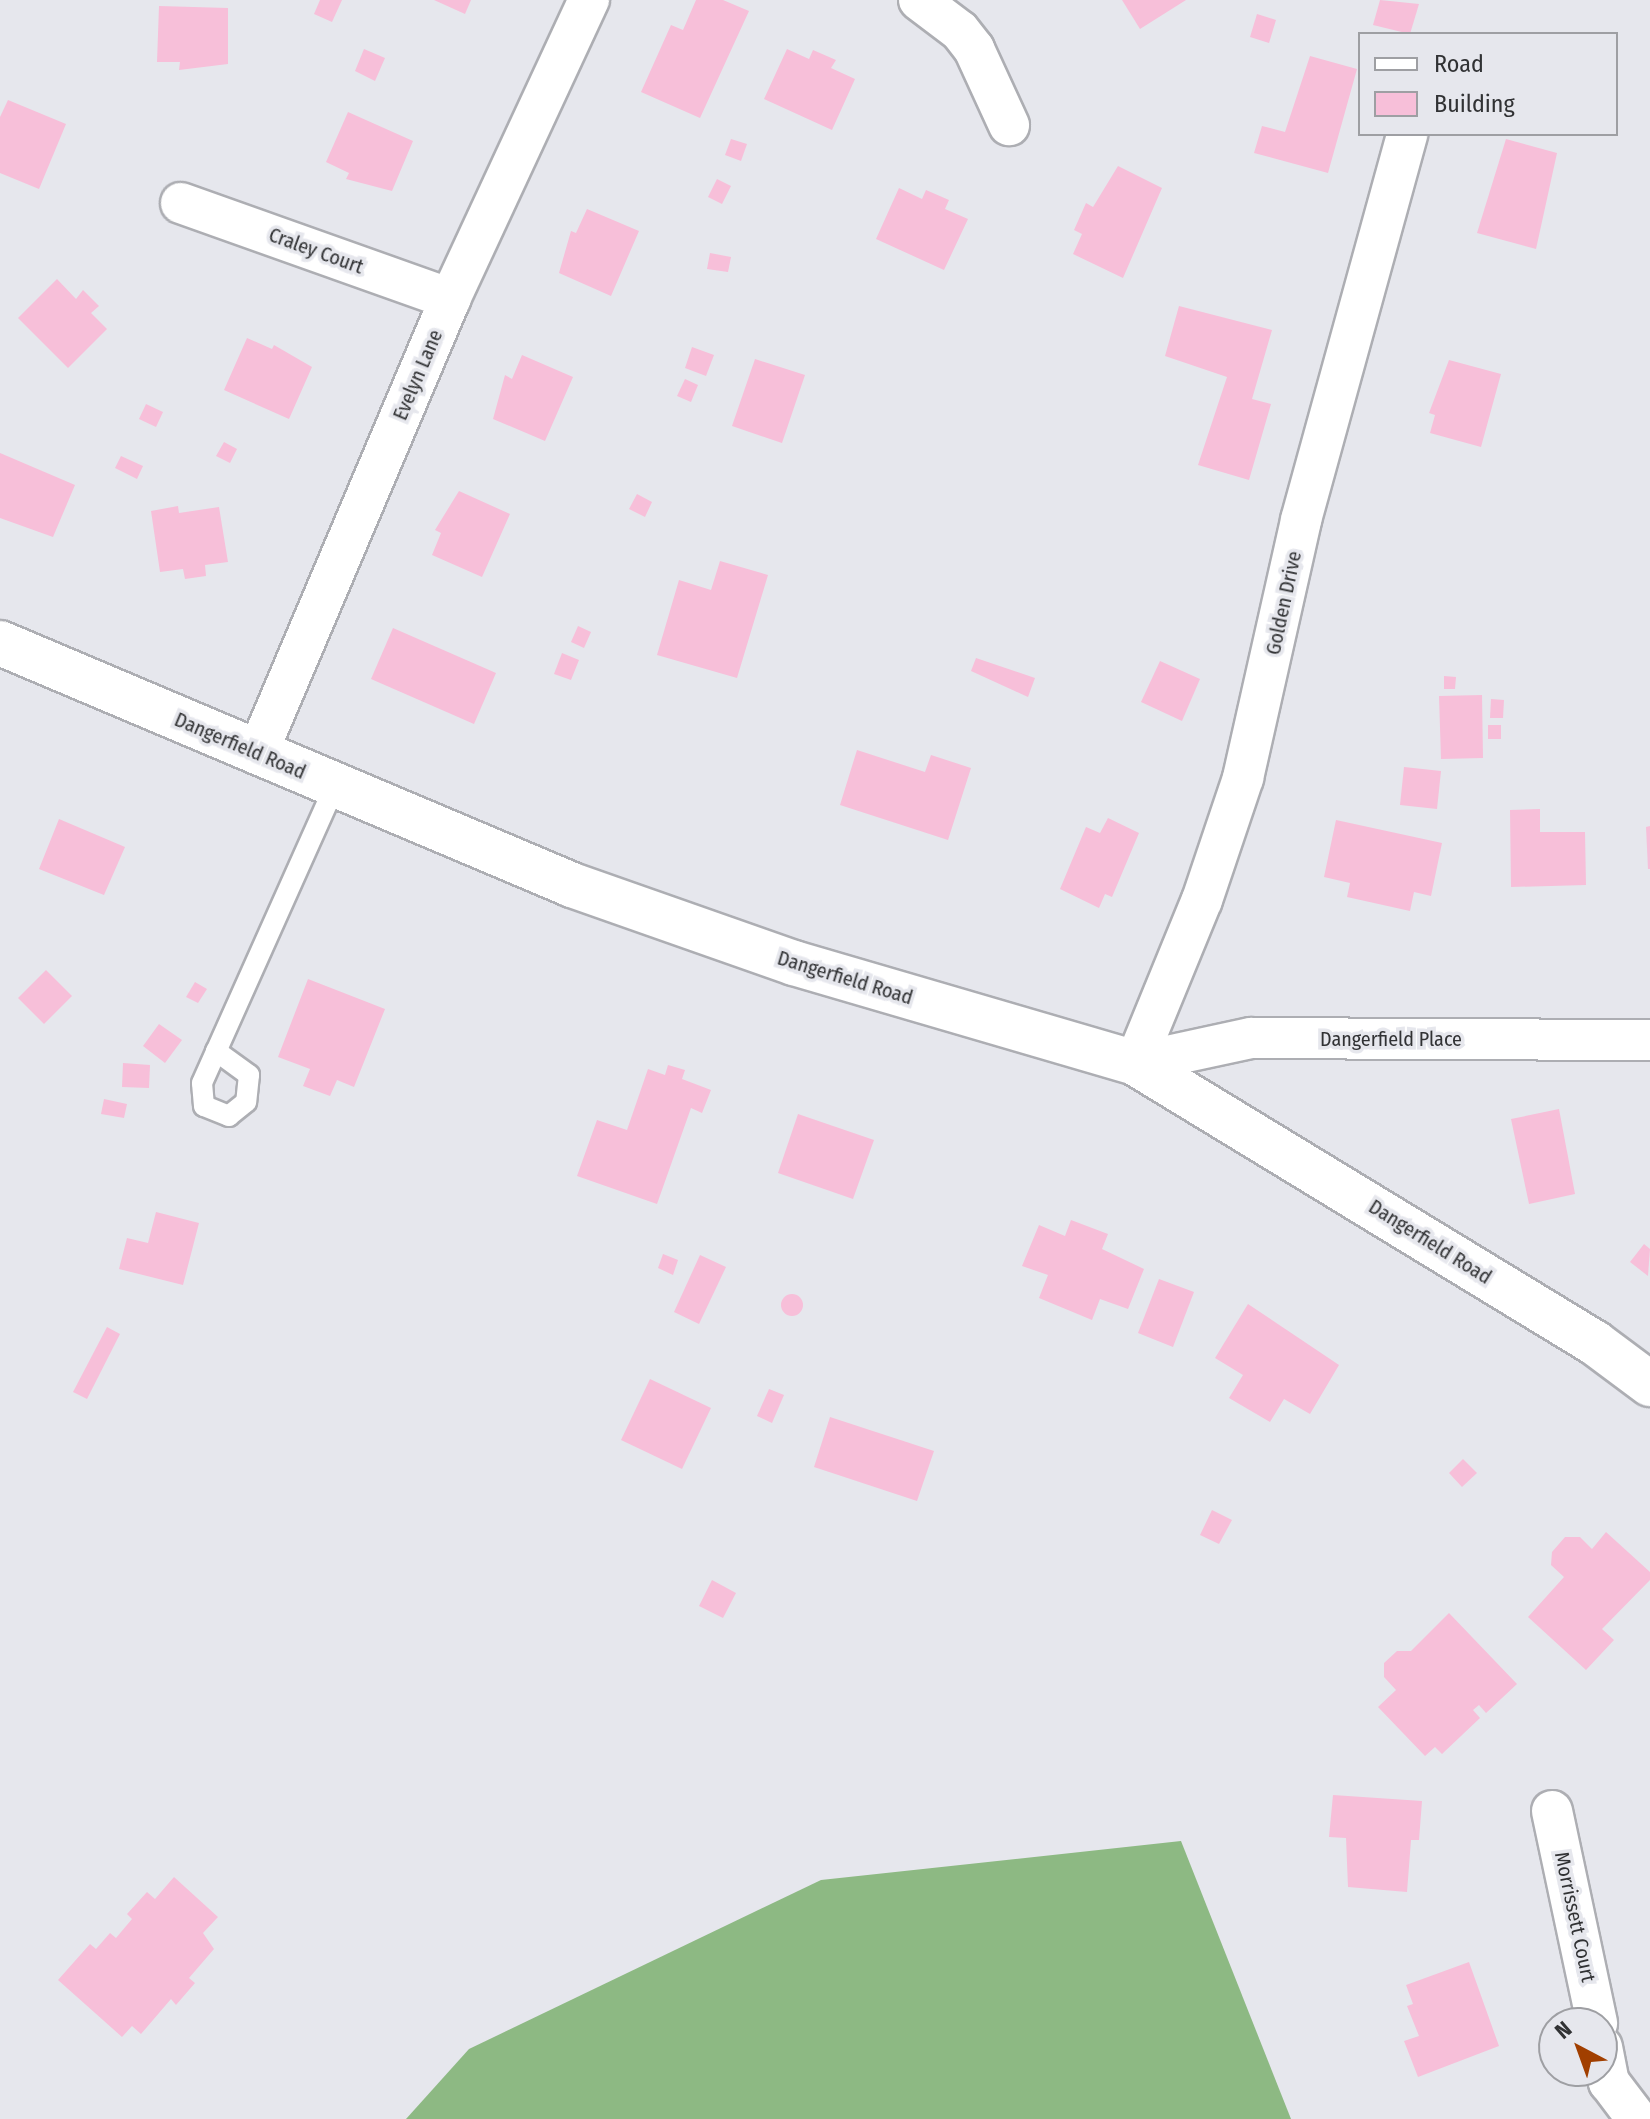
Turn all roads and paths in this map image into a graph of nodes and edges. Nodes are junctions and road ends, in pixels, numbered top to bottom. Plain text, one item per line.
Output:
1 (589, 0) edge
2 (919, 0) edge
3 (1009, 125) dead end
4 (1406, 136) edge
5 (181, 203) dead end
6 (450, 299) junction
7 (0, 643) edge
8 (257, 754) junction
9 (335, 786) junction
10 (1650, 1040) edge
11 (216, 1051) dead end
12 (1135, 1063) junction
13 (1650, 1384) edge
14 (1552, 1811) dead end
15 (1594, 2007) edge
16 (1613, 2087) edge
17 (1637, 2119) edge

1 - 6 street, Evelyn Lane
2 - 3 street
4 - 12 street, Golden Drive
5 - 6 street, Craley Court
6 - 8 street, Evelyn Lane
7 - 8 street, Dangerfield Road
8 - 9 street, Dangerfield Road
9 - 11 lane
9 - 12 street, Dangerfield Road
10 - 12 street, Dangerfield Place
12 - 13 street, Dangerfield Road
14 - 15 street, Morrissett Court
16 - 17 street

